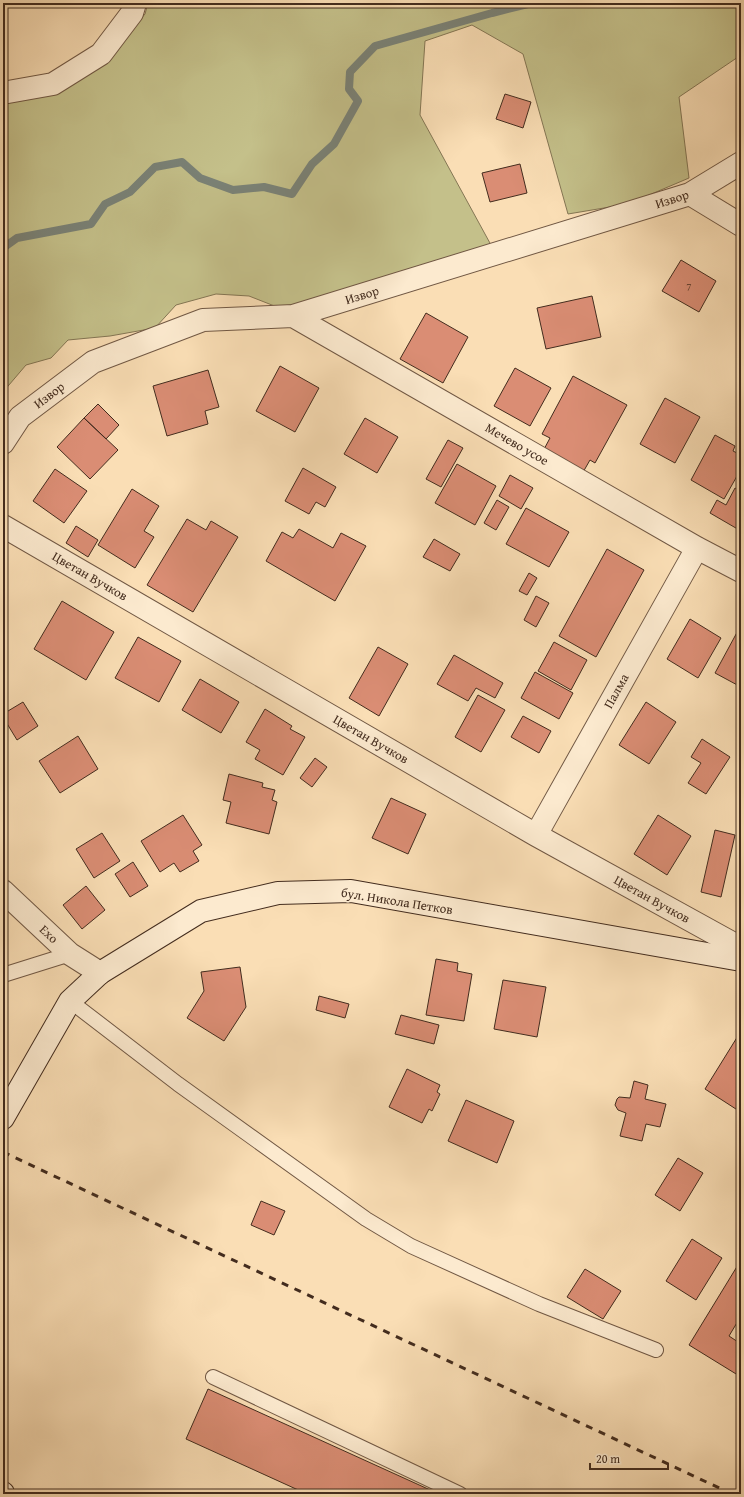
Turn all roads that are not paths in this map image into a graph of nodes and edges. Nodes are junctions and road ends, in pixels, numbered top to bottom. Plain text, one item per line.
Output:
1 (135, 3) edge
2 (8, 92) dead end
3 (741, 163) edge
4 (690, 194) junction
5 (741, 225) edge
6 (293, 316) junction
7 (3, 443) edge
8 (3, 526) edge
9 (697, 548) junction
10 (741, 571) edge
11 (536, 835) junction
12 (3, 891) edge
13 (741, 948) edge
14 (70, 954) junction
15 (741, 960) edge
16 (100, 973) junction
17 (3, 975) edge
18 (70, 1001) junction
19 (3, 1118) edge
20 (656, 1350) dead end
21 (213, 1377) dead end
22 (460, 1494) edge

1 - 2 street
3 - 4 street, Извор
4 - 5 street
4 - 6 street, Извор
6 - 7 street, Извор
6 - 9 street, Мечево усое
8 - 11 street, Цветан Вучков
9 - 10 street, Мечево усое
9 - 11 street, Палма
11 - 13 street, Цветан Вучков
12 - 14 street, Ехо
14 - 16 street, Ехо
14 - 17 lane
15 - 16 street, бул. Никола Петков
16 - 18 street, бул. Никола Петков
18 - 19 street, бул. Никола Петков
18 - 20 lane
21 - 22 lane

